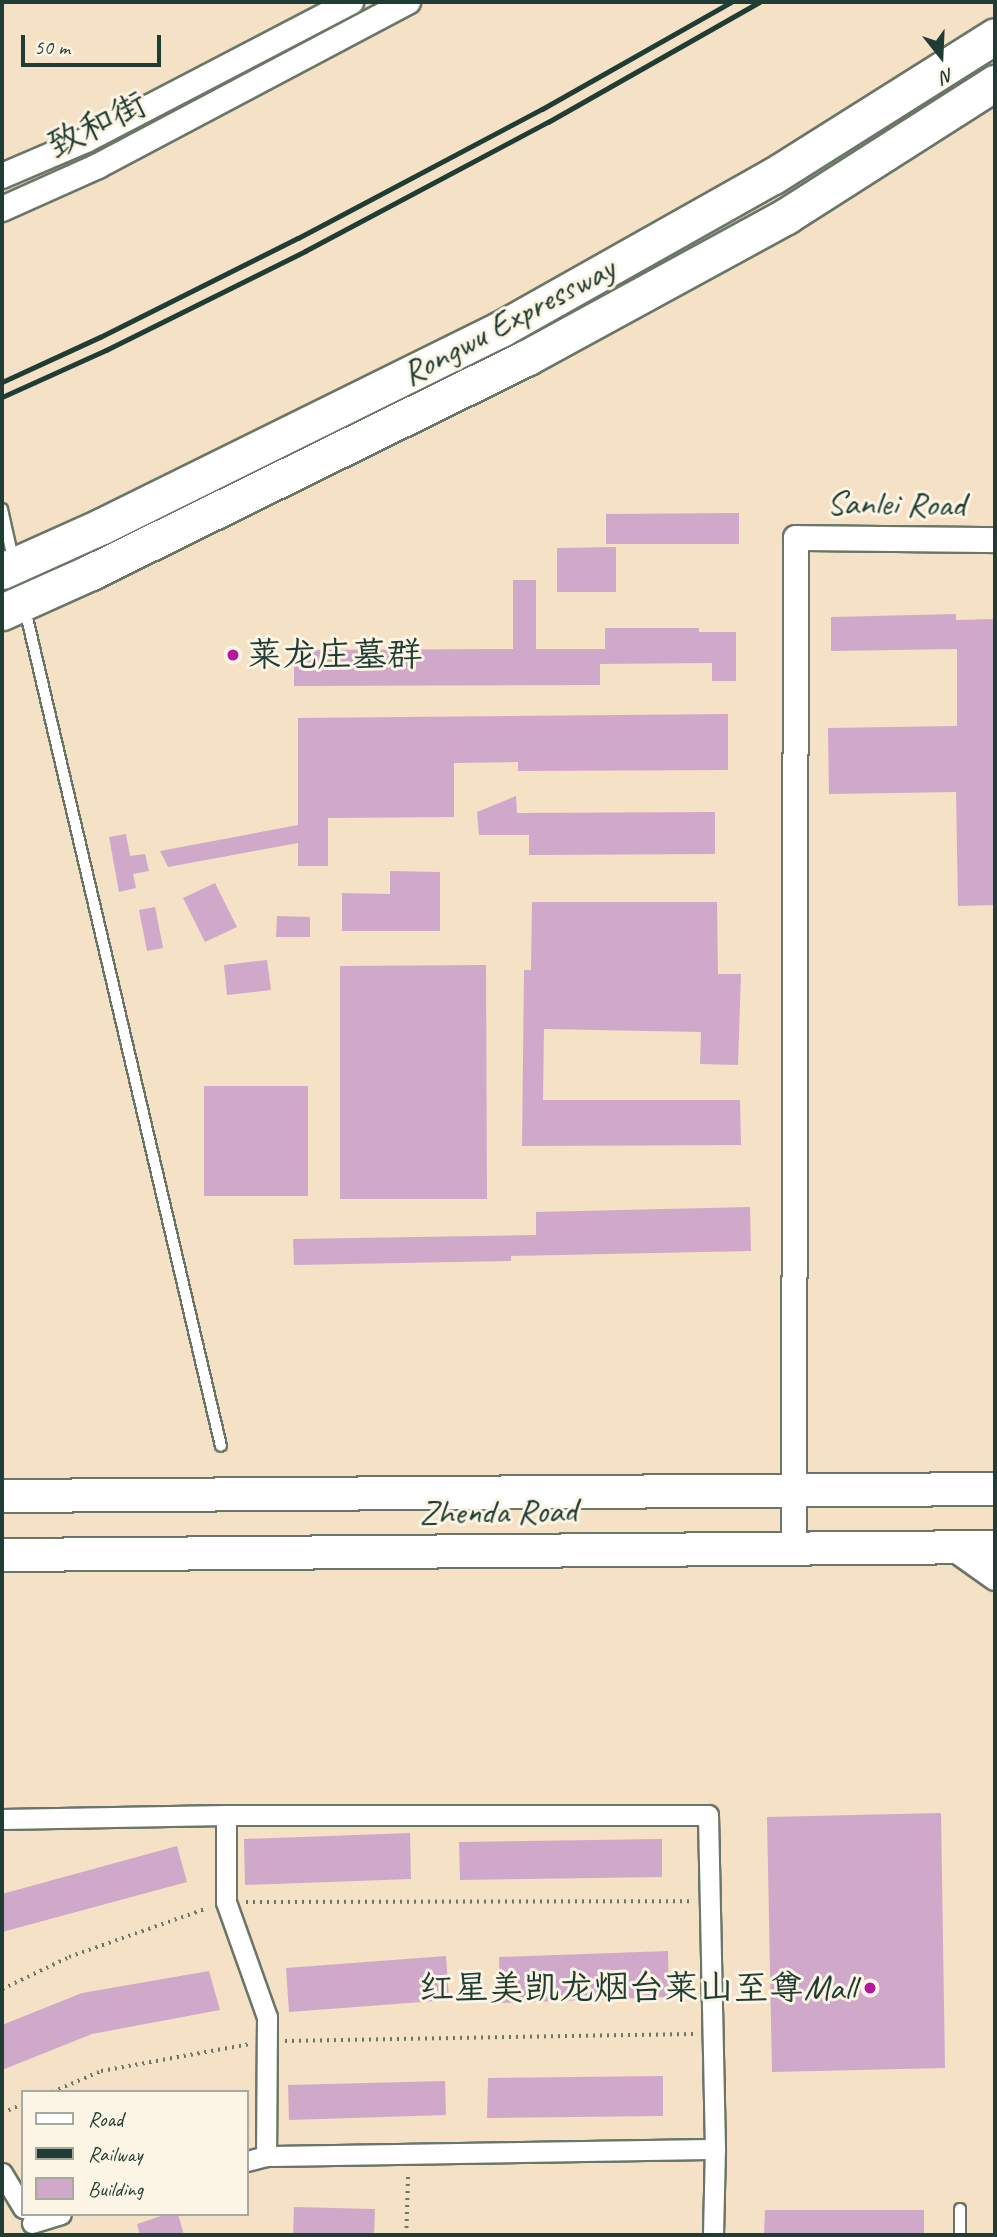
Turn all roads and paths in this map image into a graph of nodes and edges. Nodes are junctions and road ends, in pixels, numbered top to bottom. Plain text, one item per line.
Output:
1 (351, 2) edge
2 (408, 2) edge
3 (995, 36) edge
4 (995, 83) edge
5 (2, 176) edge
6 (2, 209) edge
7 (2, 509) edge
8 (995, 540) edge
9 (7, 563) edge
10 (15, 617) edge
11 (221, 1446) dead end
12 (995, 1489) edge
13 (794, 1491) junction
14 (2, 1496) edge
15 (950, 1546) junction
16 (995, 1547) edge
17 (794, 1548) junction
18 (2, 1555) edge
19 (995, 1578) edge
20 (226, 1815) junction
21 (2, 1819) edge
22 (710, 1901) junction
23 (226, 1902) junction
24 (2, 1989) edge
25 (713, 2034) junction
26 (267, 2041) junction
27 (57, 2090) edge
28 (21, 2105) edge
29 (2, 2113) edge
30 (715, 2149) junction
31 (409, 2153) junction
32 (266, 2156) junction
33 (248, 2161) edge
34 (2, 2173) edge
35 (960, 2209) dead end
36 (21, 2212) edge
37 (49, 2216) edge
38 (25, 2220) edge
39 (406, 2235) edge
40 (713, 2235) edge
41 (960, 2235) edge

1 - 5 street, 致和街
2 - 6 street, 致和街
3 - 9 highway, Rongwu Expressway
4 - 10 highway, Rongwu Expressway
7 - 9 lane
8 - 13 street, Sanlei Road
10 - 11 lane
12 - 13 highway, Zhenda Road
13 - 14 highway, Zhenda Road
13 - 17 street
15 - 16 highway, Zhenda Road
15 - 17 highway, Zhenda Road
15 - 19 street
17 - 18 highway, Zhenda Road
20 - 21 street
20 - 22 street
20 - 23 street
22 - 23 path
22 - 25 street
23 - 24 path
23 - 26 street
25 - 26 path
25 - 30 street
26 - 27 path
26 - 32 street
28 - 29 path
30 - 31 street
30 - 40 street
31 - 32 street
31 - 39 path
32 - 33 street
34 - 36 street
35 - 41 lane
37 - 38 street

